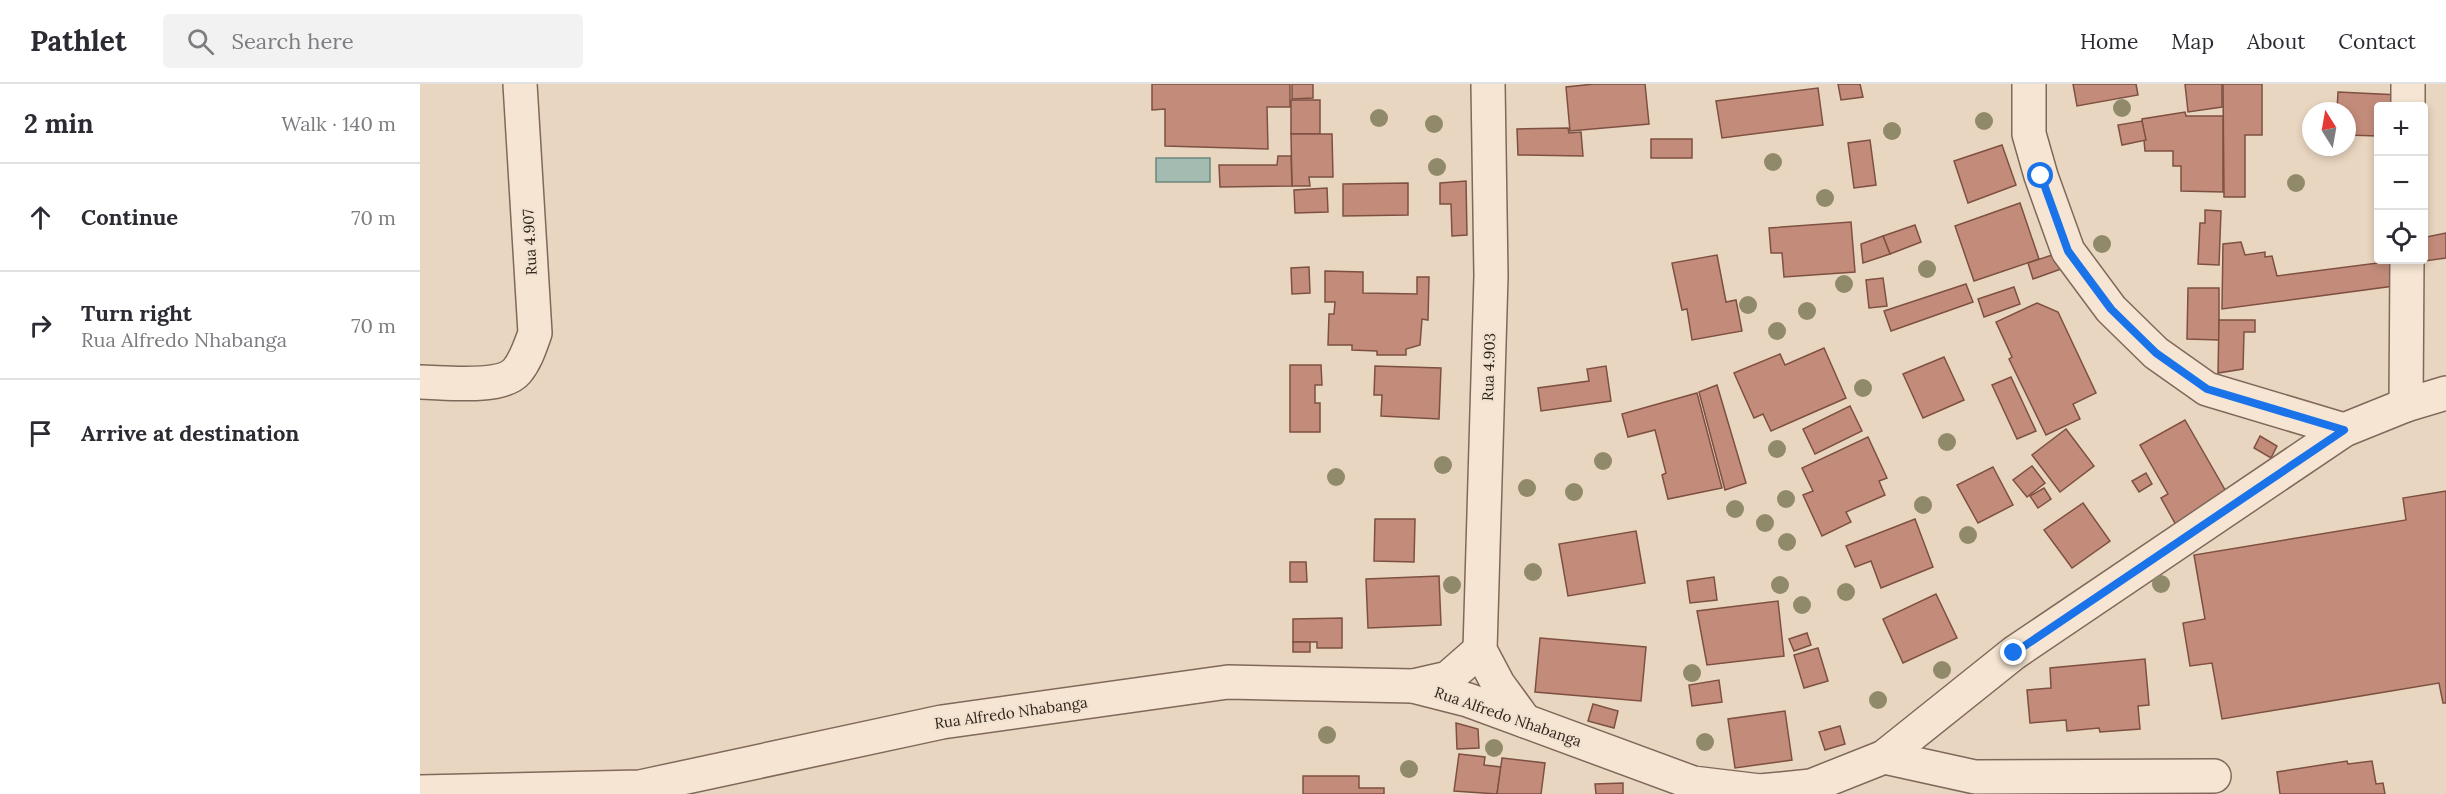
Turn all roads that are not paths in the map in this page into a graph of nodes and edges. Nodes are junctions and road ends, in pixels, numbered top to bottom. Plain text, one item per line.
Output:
1 (520, 84) edge
2 (1488, 84) edge
3 (2029, 84) edge
4 (2408, 84) edge
5 (2408, 102) edge
6 (2407, 264) edge
7 (420, 382) edge
8 (2446, 393) edge
9 (2406, 405) junction
10 (2344, 430) junction
11 (1480, 650) junction
12 (1413, 686) junction
13 (1526, 721) junction
14 (1884, 757) junction
15 (2214, 776) dead end
16 (1694, 788) edge
17 (640, 791) edge
18 (420, 792) edge

1 - 7 street, Rua 4.907
2 - 11 street, Rua 4.903
3 - 10 street
4 - 5 street
6 - 9 street
8 - 9 street, Rua Alfredo Nhabanga
9 - 10 street, Rua Alfredo Nhabanga
10 - 14 street, Rua Alfredo Nhabanga
11 - 12 street
11 - 13 street
12 - 13 street, Rua Alfredo Nhabanga
12 - 17 street, Rua Alfredo Nhabanga
13 - 16 street, Rua Alfredo Nhabanga
14 - 15 street
14 - 16 street, Rua Alfredo Nhabanga
17 - 18 street, Rua Alfredo Nhabanga

